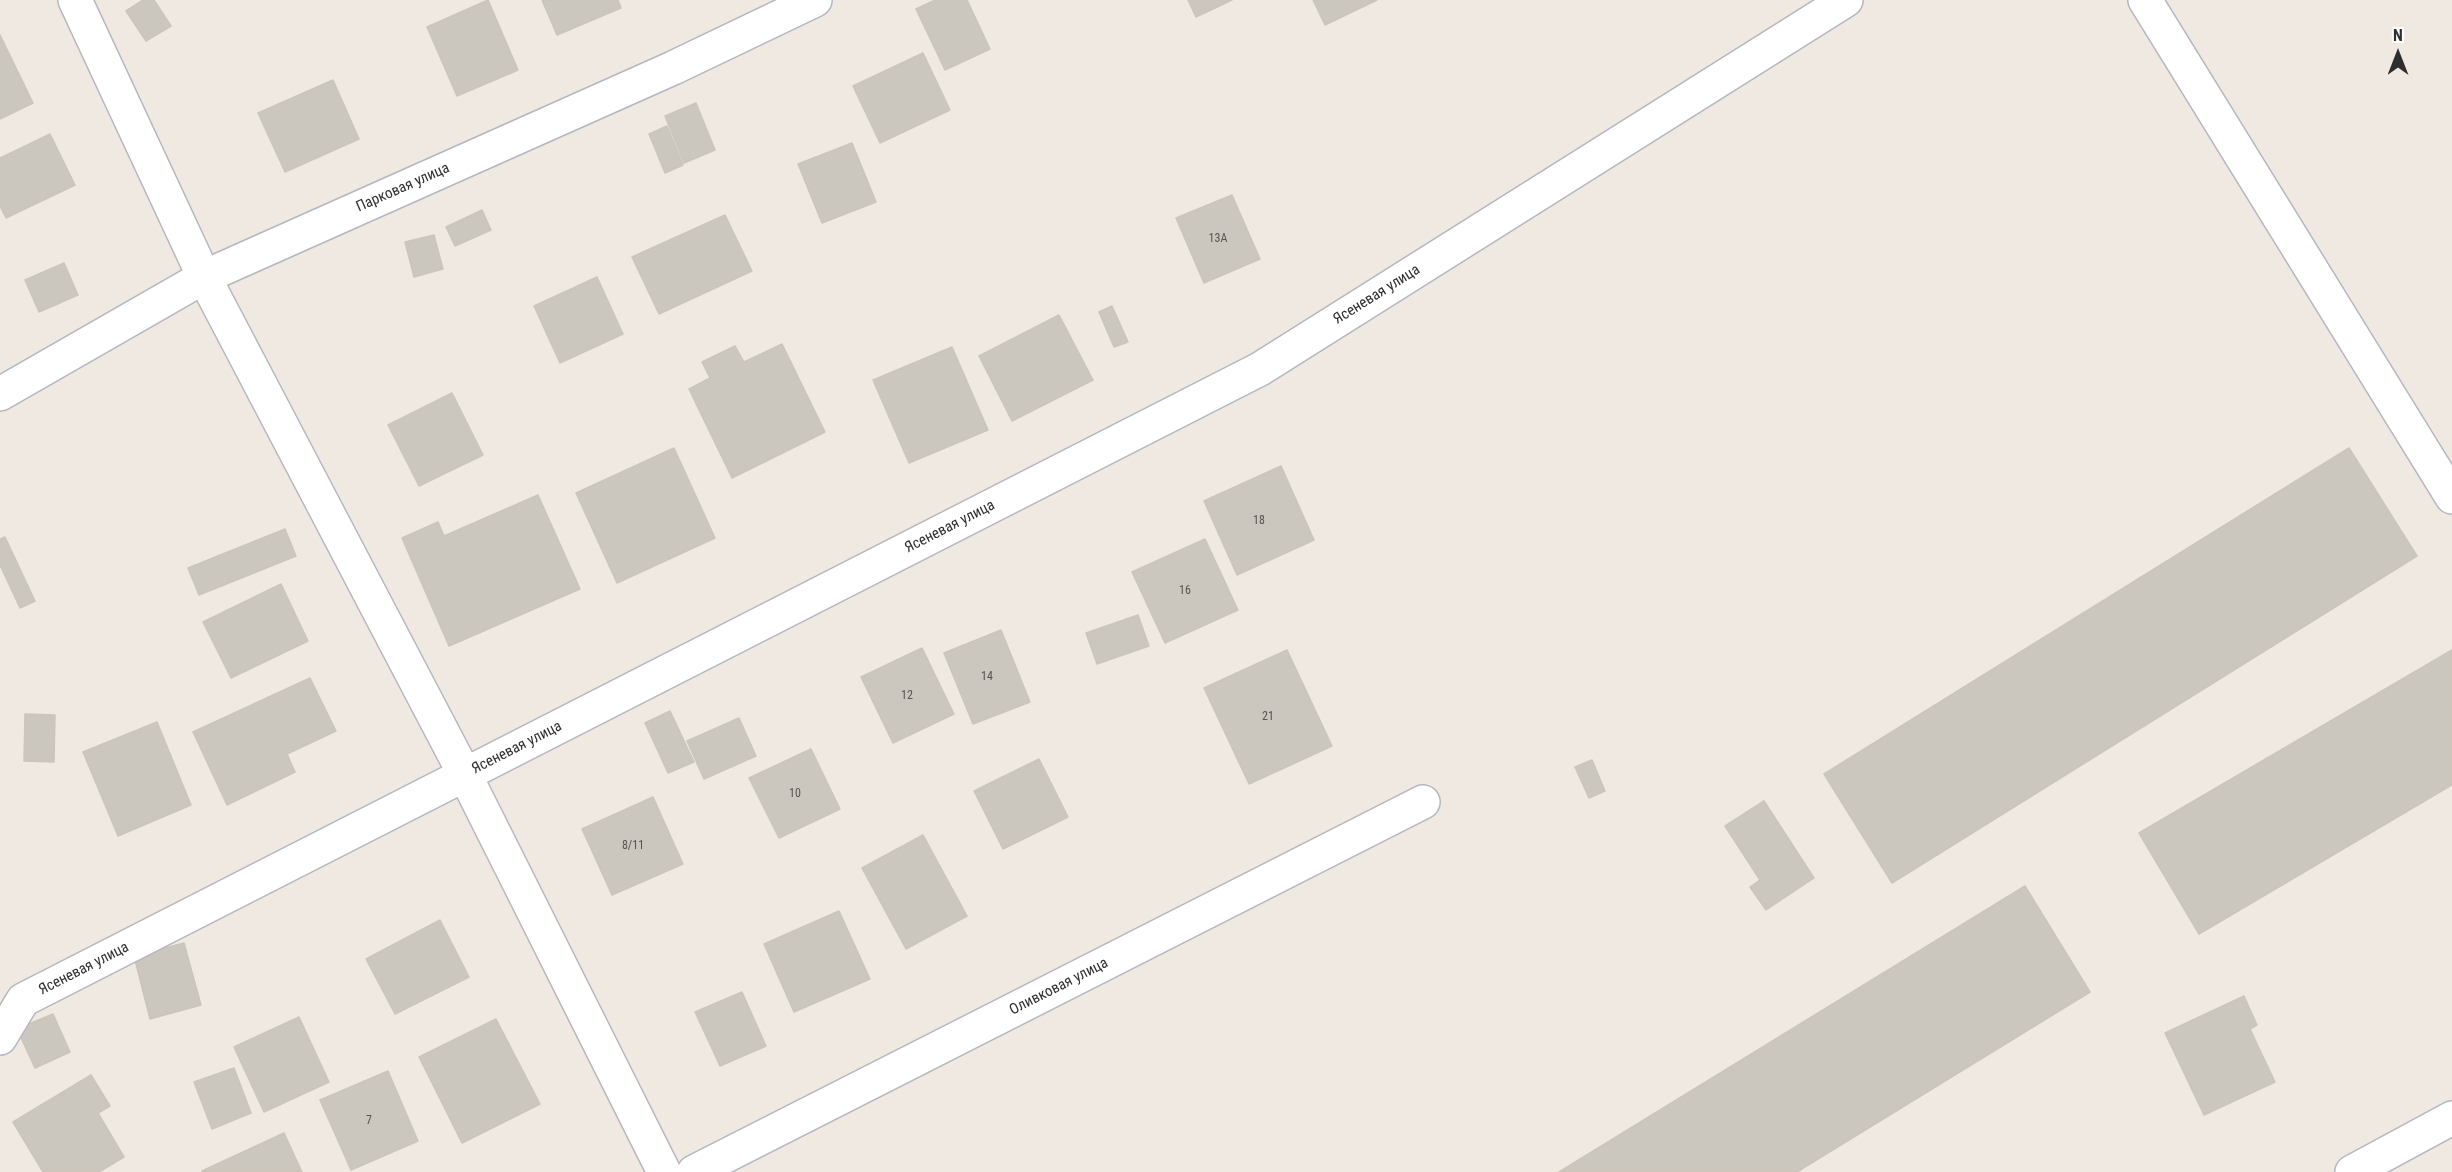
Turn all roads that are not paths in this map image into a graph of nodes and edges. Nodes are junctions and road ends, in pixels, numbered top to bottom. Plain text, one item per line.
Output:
1 (75, 0) edge
2 (815, 0) edge
3 (1846, 0) edge
4 (2145, 0) edge
5 (204, 277) junction
6 (0, 394) edge
7 (2452, 497) edge
8 (465, 775) junction
9 (1424, 802) dead end
10 (0, 1038) edge
11 (2452, 1118) edge
12 (664, 1172) edge
13 (694, 1172) edge
14 (2352, 1172) edge

1 - 5 street
2 - 5 street, Парковая улица
3 - 8 street, Ясеневая улица
4 - 7 street
5 - 6 street, Парковая улица
5 - 8 street
8 - 10 street, Ясеневая улица
8 - 12 street
9 - 13 street, Оливковая улица
11 - 14 street

